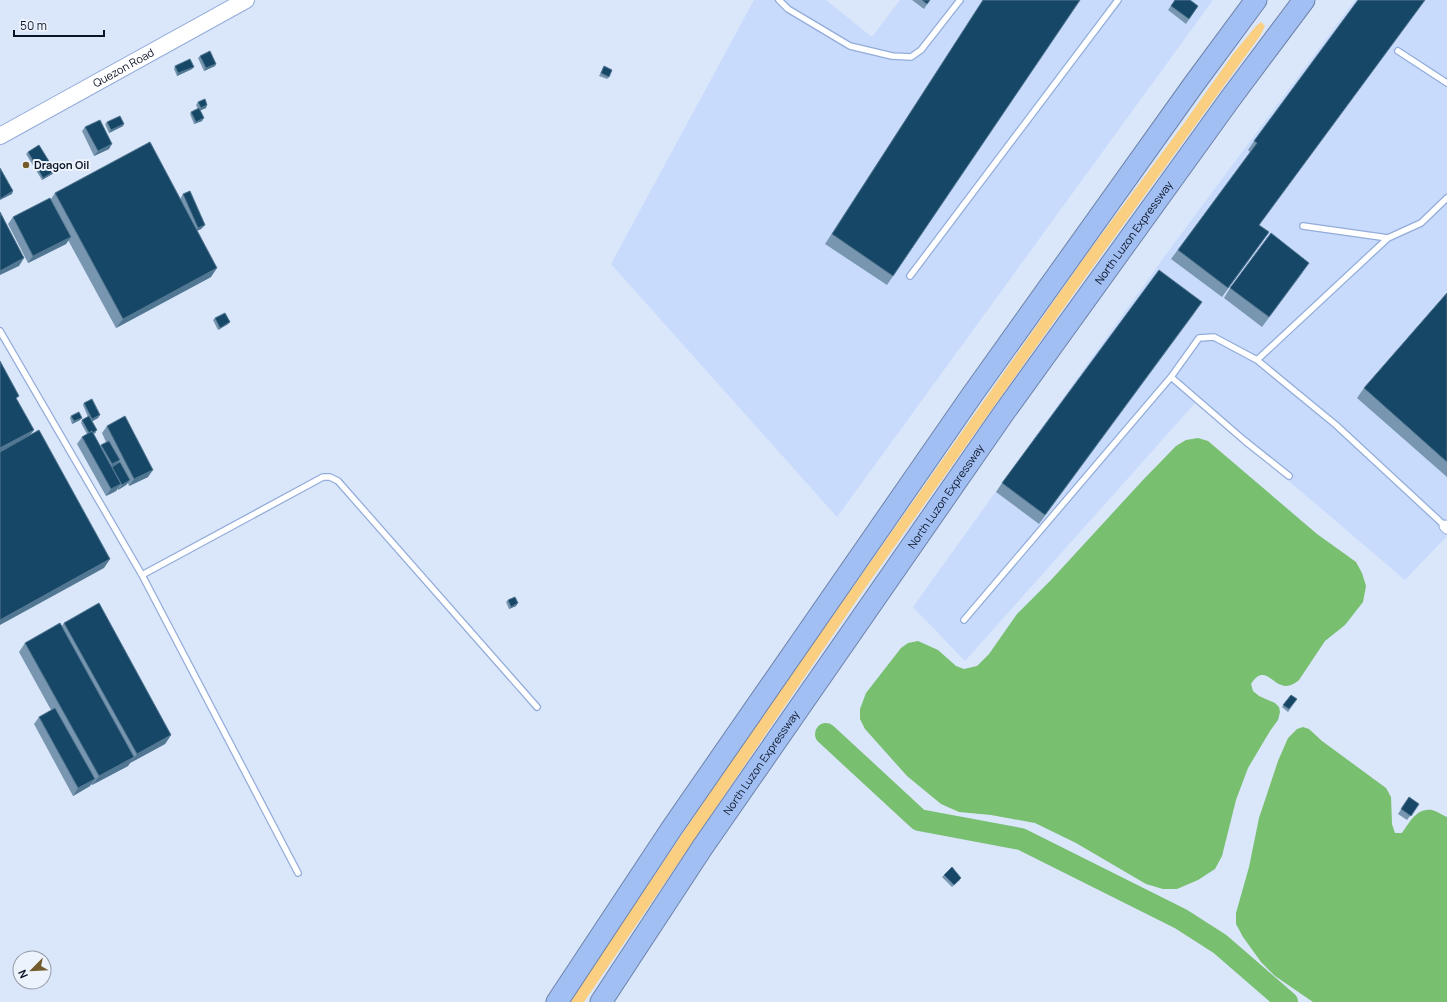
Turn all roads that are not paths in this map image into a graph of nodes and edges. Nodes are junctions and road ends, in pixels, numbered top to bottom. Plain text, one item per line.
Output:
1 (246, 0) edge
2 (779, 0) edge
3 (960, 0) edge
4 (1118, 0) edge
5 (1256, 0) edge
6 (1304, 0) edge
7 (1315, 0) edge
8 (1398, 51) edge
9 (1447, 83) edge
10 (1230, 99) junction
11 (0, 136) edge
12 (1447, 198) edge
13 (1303, 226) dead end
14 (1388, 238) junction
15 (910, 276) dead end
16 (0, 331) edge
17 (1257, 360) junction
18 (1171, 377) junction
19 (1289, 476) dead end
20 (1446, 527) edge
21 (142, 575) junction
22 (964, 620) dead end
23 (537, 707) dead end
24 (298, 873) dead end
25 (557, 1002) edge
26 (601, 1002) edge

1 - 11 main road, Quezon Road
2 - 3 lane
4 - 15 lane
5 - 25 highway
6 - 10 highway, North Luzon Expressway
7 - 10 highway
8 - 9 lane
10 - 26 highway, North Luzon Expressway
12 - 14 lane
13 - 14 lane
14 - 17 lane
16 - 21 lane
17 - 18 lane
17 - 20 lane
18 - 19 lane
18 - 22 lane
21 - 23 lane
21 - 24 lane

